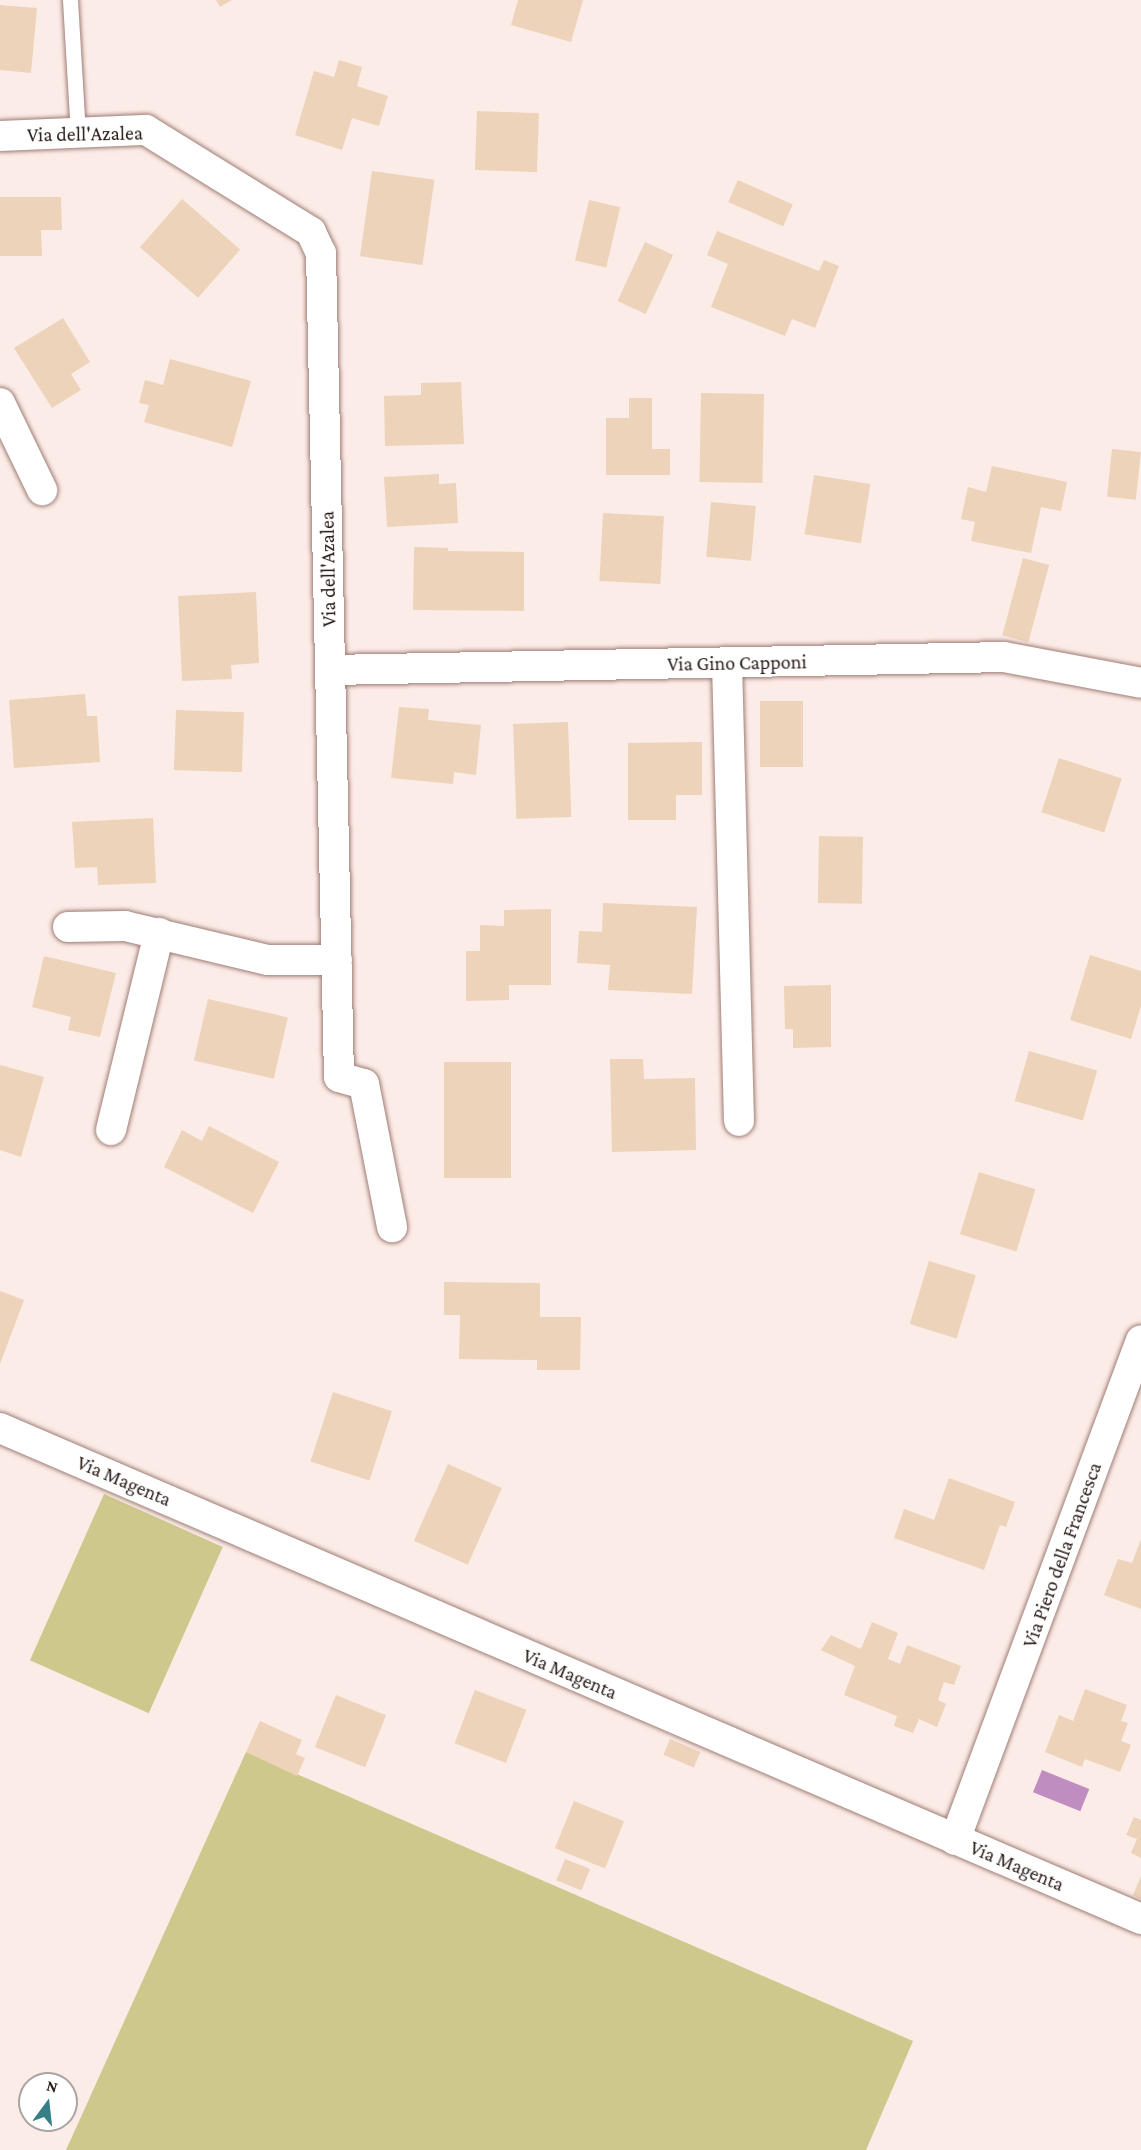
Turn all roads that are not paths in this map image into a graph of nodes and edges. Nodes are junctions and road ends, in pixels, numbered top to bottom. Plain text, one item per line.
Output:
1 (70, 0) edge
2 (78, 133) junction
3 (0, 136) edge
4 (0, 403) edge
5 (42, 490) dead end
6 (727, 663) junction
7 (330, 670) junction
8 (1141, 683) edge
9 (68, 927) dead end
10 (159, 933) junction
11 (337, 960) junction
12 (739, 1121) dead end
13 (111, 1130) dead end
14 (392, 1227) dead end
15 (1141, 1340) edge
16 (0, 1428) edge
17 (955, 1840) junction
18 (1141, 1919) edge

1 - 2 lane
2 - 3 street, Via dell'Azalea
2 - 7 street, Via dell'Azalea
4 - 5 street
6 - 7 street, Via Gino Capponi
6 - 8 street, Via Gino Capponi
6 - 12 street
7 - 11 street, Via dell'Azalea
9 - 10 street
10 - 11 street
10 - 13 street
11 - 14 street, Via dell'Azalea
15 - 17 street, Via Piero della Francesca
16 - 17 street, Via Magenta
17 - 18 street, Via Magenta

